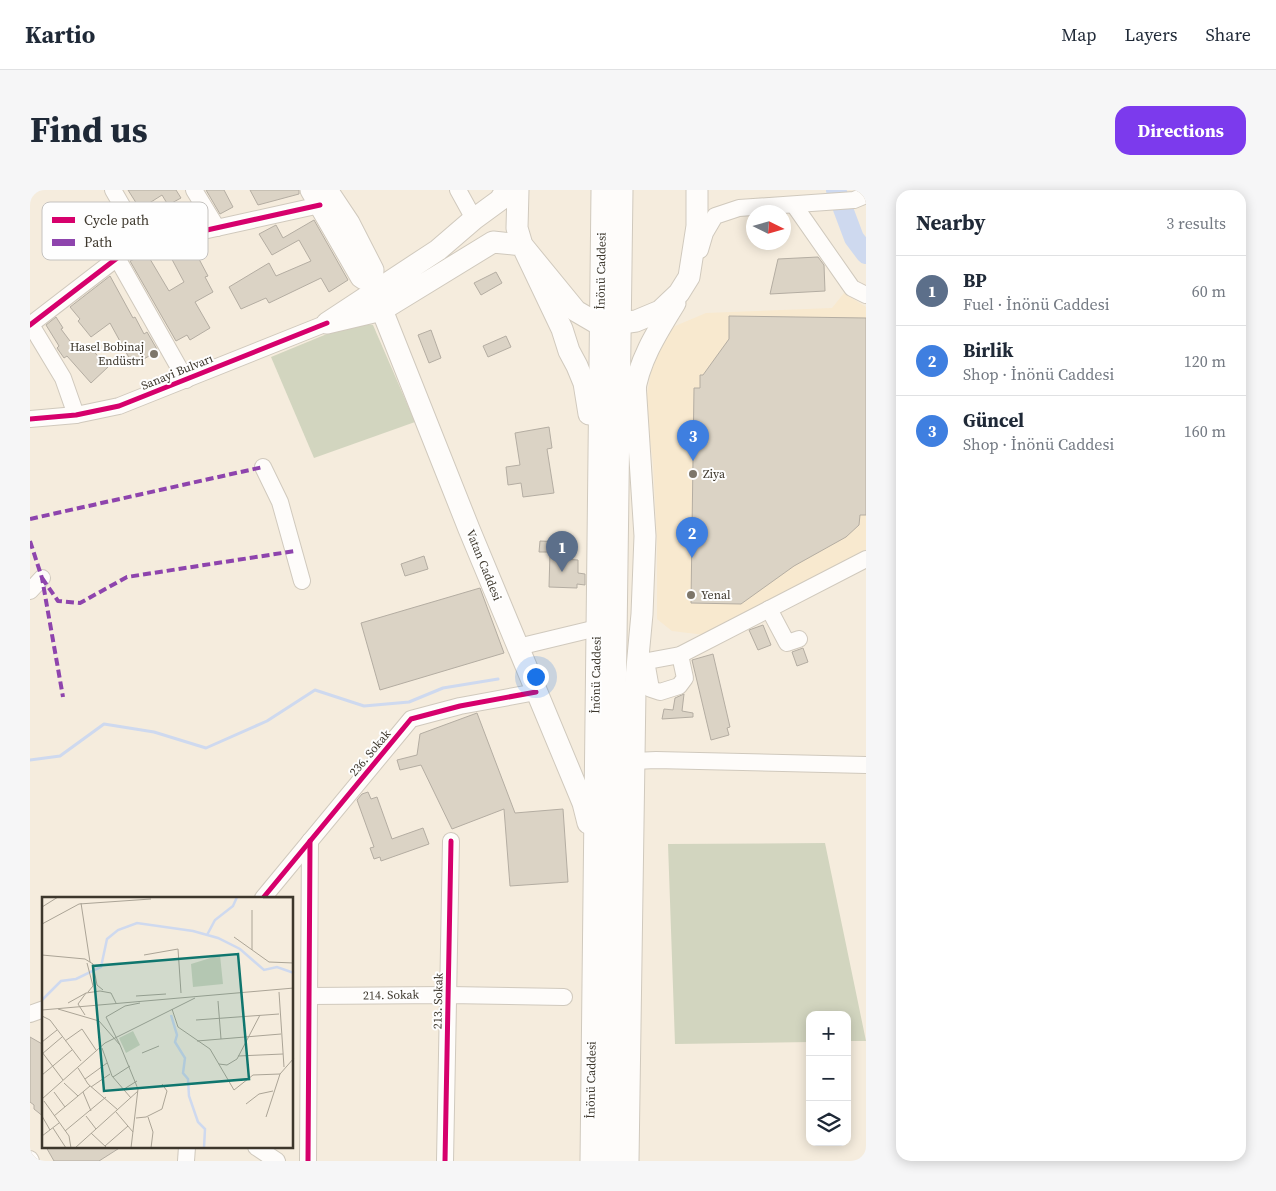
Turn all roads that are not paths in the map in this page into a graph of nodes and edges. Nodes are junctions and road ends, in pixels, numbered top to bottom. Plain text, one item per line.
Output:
1 (113, 190) edge
2 (194, 190) edge
3 (458, 190) edge
4 (506, 190) edge
5 (518, 190) edge
6 (602, 190) edge
7 (622, 190) edge
8 (697, 190) edge
9 (319, 195) edge
10 (860, 198) edge
11 (120, 202) edge
12 (201, 202) edge
13 (802, 204) junction
14 (208, 213) edge
15 (474, 219) junction
16 (217, 228) junction
17 (208, 230) edge
18 (522, 244) junction
19 (114, 260) edge
20 (118, 260) edge
21 (689, 277) junction
22 (376, 295) junction
23 (866, 295) edge
24 (327, 323) joint
25 (610, 324) junction
26 (30, 325) edge
27 (186, 380) junction
28 (635, 383) junction
29 (76, 415) junction
30 (30, 419) edge
31 (263, 467) dead end
32 (607, 539) junction
33 (866, 559) edge
34 (42, 578) dead end
35 (302, 581) dead end
36 (30, 591) edge
37 (769, 609) junction
38 (597, 628) junction
39 (799, 639) dead end
40 (518, 647) junction
41 (680, 655) junction
42 (642, 662) junction
43 (536, 692) junction
44 (634, 761) junction
45 (866, 764) edge
46 (310, 841) junction
47 (451, 841) dead end
48 (594, 846) junction
49 (264, 897) edge
50 (448, 995) junction
51 (309, 996) junction
52 (564, 997) dead end
53 (42, 1010) edge
54 (30, 1014) edge
55 (186, 1148) edge
56 (258, 1148) edge
57 (186, 1161) edge
58 (277, 1161) edge
59 (308, 1161) edge
60 (445, 1161) edge
61 (591, 1161) edge
62 (609, 1161) edge
63 (628, 1161) edge

1 - 11 street
2 - 12 street
3 - 15 street
4 - 15 main road
5 - 18 main road
6 - 25 main road, İnönü Caddesi
7 - 25 main road
8 - 21 main road
9 - 16 street
9 - 22 main road, Vatan Caddesi
10 - 13 street
13 - 21 street
13 - 23 street
14 - 16 street
15 - 22 main road
16 - 17 street
18 - 22 main road
18 - 25 main road
18 - 32 main road
19 - 26 street
20 - 27 street
21 - 25 main road
21 - 28 main road
22 - 24 main road
22 - 40 main road, Vatan Caddesi
24 - 27 street, Sanayi Bulvarı
25 - 32 main road, İnönü Caddesi
26 - 29 street
27 - 29 street, Sanayi Bulvarı
28 - 32 main road
28 - 42 main road
29 - 30 street, Sanayi Bulvarı
31 - 35 street
32 - 38 main road, İnönü Caddesi
32 - 62 main road
33 - 37 street
34 - 36 street
37 - 39 street
37 - 41 street
38 - 40 street
38 - 48 main road, İnönü Caddesi
40 - 43 main road, Vatan Caddesi
41 - 42 street
41 - 42 street
42 - 44 main road
43 - 46 street, 236. Sokak
43 - 48 main road, Vatan Caddesi
44 - 45 street
44 - 63 main road
46 - 49 street, 236. Sokak
46 - 51 street
47 - 50 street, 213. Sokak
48 - 61 main road, İnönü Caddesi
50 - 51 street, 214. Sokak
50 - 52 street, 214. Sokak
50 - 60 street, 213. Sokak
51 - 59 street
53 - 54 street
55 - 57 street
56 - 58 street

